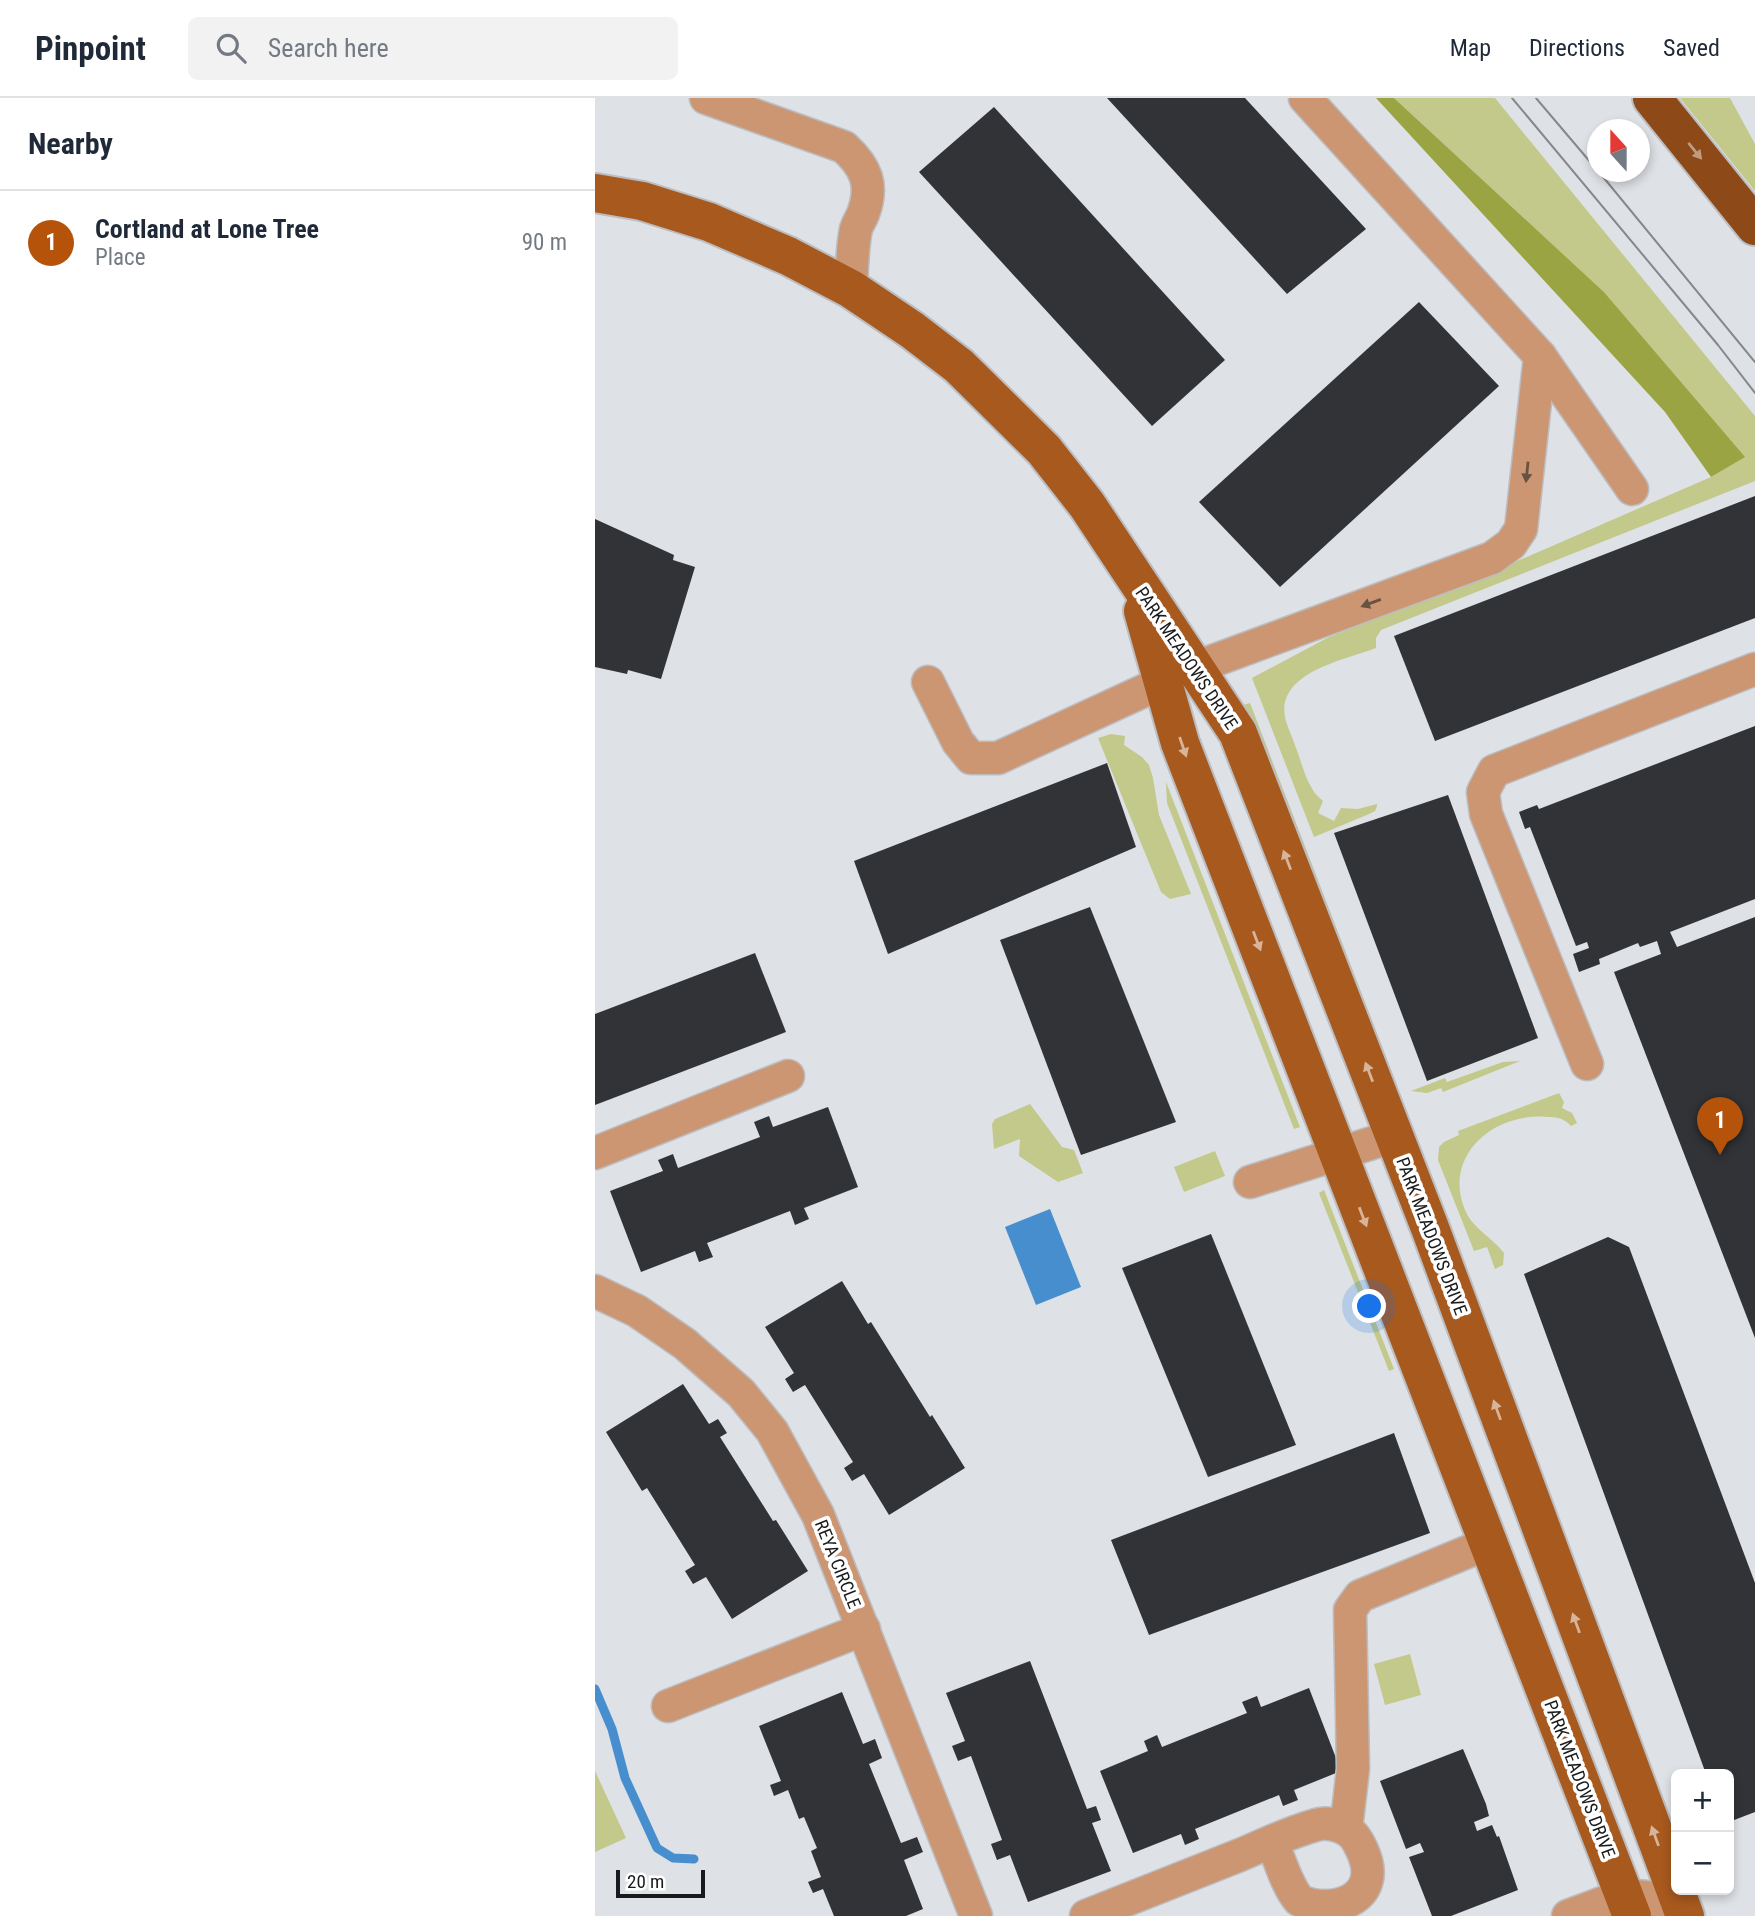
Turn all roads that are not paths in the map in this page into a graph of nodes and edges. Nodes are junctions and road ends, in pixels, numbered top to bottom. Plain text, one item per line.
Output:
1 (706, 98) edge
2 (1305, 98) edge
3 (1652, 98) edge
4 (595, 193) edge
5 (1755, 226) edge
6 (851, 289) junction
7 (1540, 356) junction
8 (1632, 489) dead end
9 (1755, 669) edge
10 (1179, 675) junction
11 (928, 682) dead end
12 (1587, 1064) dead end
13 (788, 1076) dead end
14 (1394, 1136) junction
15 (595, 1153) edge
16 (1338, 1153) junction
17 (1250, 1182) dead end
18 (595, 1291) edge
19 (1489, 1544) junction
20 (864, 1629) junction
21 (668, 1706) dead end
22 (1346, 1829) junction
23 (1272, 1842) junction
24 (1628, 1906) edge
25 (1677, 1911) edge
26 (976, 1916) edge
27 (1086, 1916) edge
28 (1568, 1916) edge

1 - 6 lane
2 - 7 lane
3 -> 5 highway
4 - 6 main road, PARK MEADOWS DRIVE
6 - 10 main road, PARK MEADOWS DRIVE
7 - 8 lane
7 -> 10 lane
9 - 12 lane
10 - 11 lane
14 -> 10 main road, PARK MEADOWS DRIVE
10 -> 16 main road, PARK MEADOWS DRIVE
13 - 15 lane
14 - 16 lane
25 -> 14 main road, PARK MEADOWS DRIVE
16 - 17 lane
16 -> 19 main road, PARK MEADOWS DRIVE
18 - 20 lane, REYA CIRCLE
19 - 22 lane
19 - 24 main road, PARK MEADOWS DRIVE
20 - 21 lane
20 - 26 lane, REYA CIRCLE
22 - 23 lane
22 - 23 lane
23 - 27 lane
24 - 25 lane
24 - 28 lane

